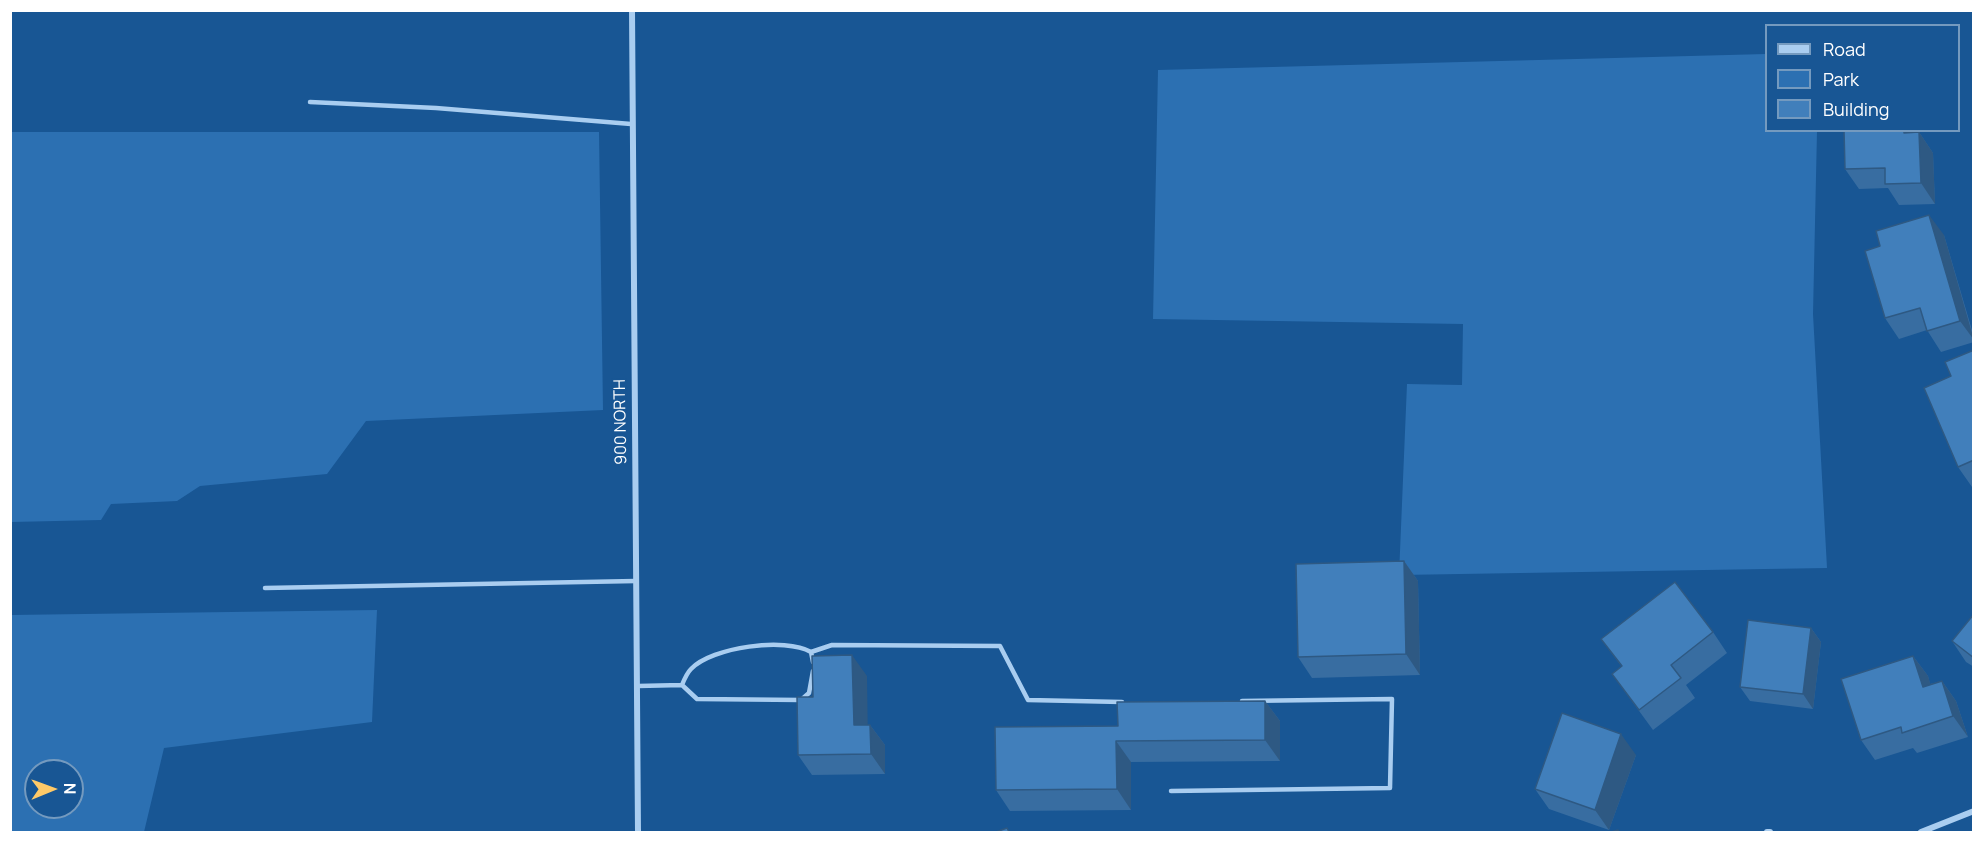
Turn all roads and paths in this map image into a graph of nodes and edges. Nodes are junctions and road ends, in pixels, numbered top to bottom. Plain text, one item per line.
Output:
1 (632, 10) edge
2 (310, 102) dead end
3 (632, 124) junction
4 (636, 580) junction
5 (265, 588) dead end
6 (811, 652) junction
7 (682, 685) junction
8 (638, 686) junction
9 (1239, 701) edge
10 (1132, 703) edge
11 (1171, 791) dead end
12 (1974, 811) edge
13 (638, 832) edge
14 (1921, 832) edge

1 - 3 street, 900 NORTH
2 - 3 lane
3 - 4 street, 900 NORTH
4 - 5 lane
4 - 8 street, 900 NORTH
6 - 7 lane
6 - 7 lane
6 - 10 lane
7 - 8 lane
8 - 13 street, 900 NORTH
9 - 11 lane
12 - 14 street

